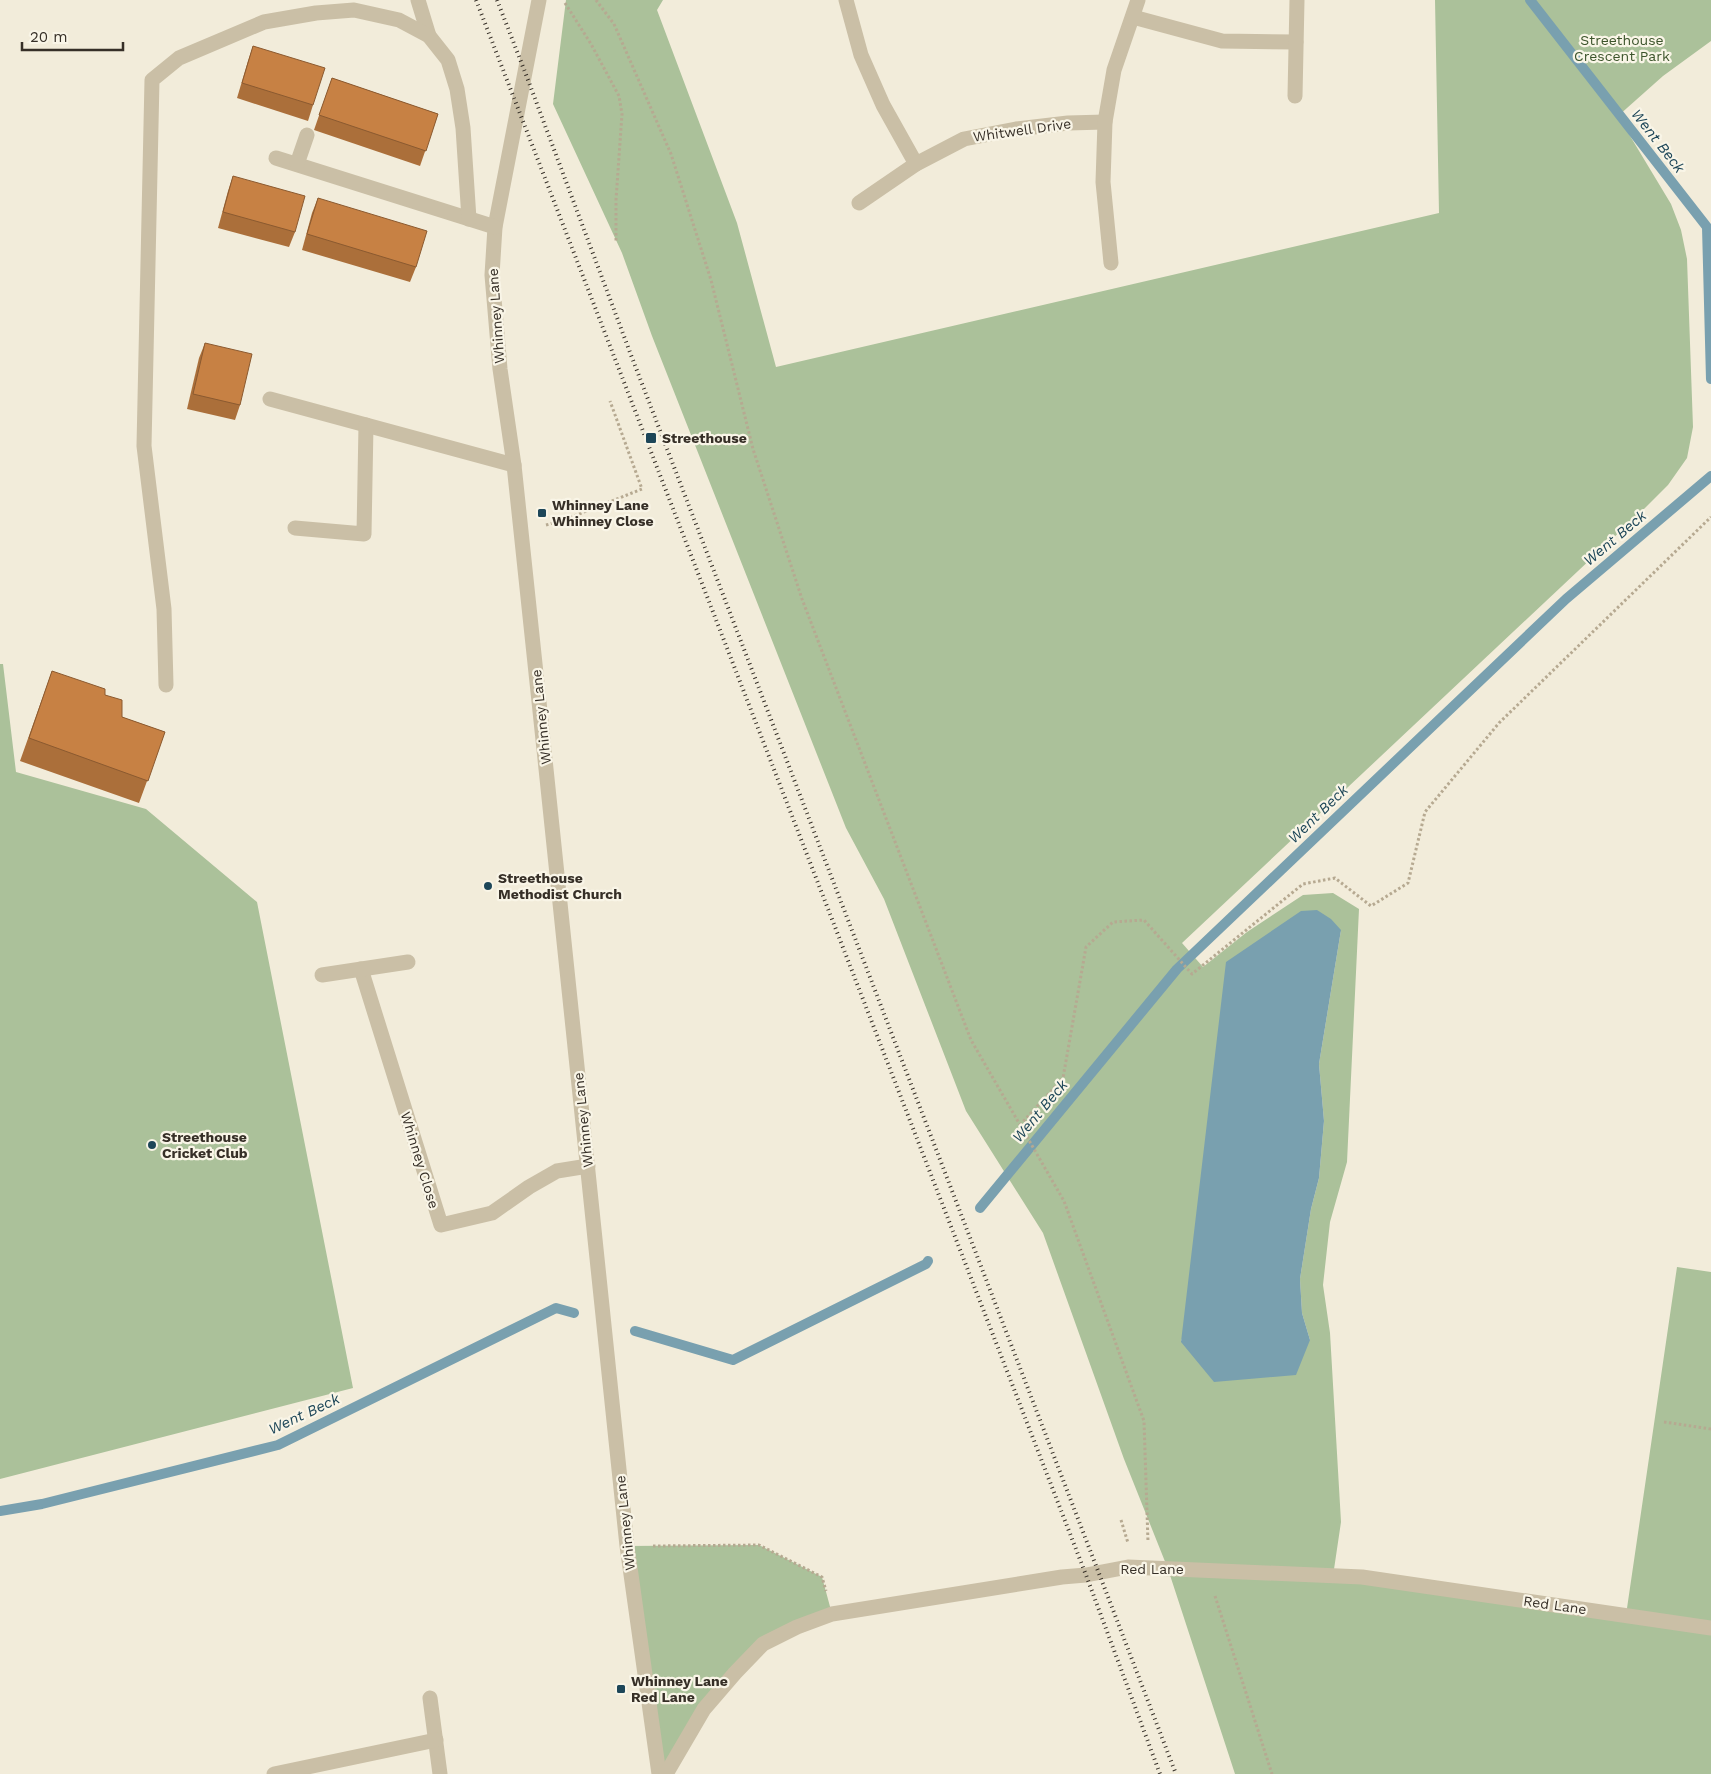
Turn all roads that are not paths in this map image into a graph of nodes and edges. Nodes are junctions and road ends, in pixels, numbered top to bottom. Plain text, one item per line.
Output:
1 (418, 0) edge
2 (539, 0) edge
3 (846, 0) edge
4 (1138, 0) edge
5 (1297, 0) edge
6 (1133, 17) junction
7 (429, 36) junction
8 (1296, 42) junction
9 (1296, 96) dead end
10 (1105, 122) junction
11 (307, 135) dead end
12 (276, 158) dead end
13 (297, 164) junction
14 (916, 164) junction
15 (859, 203) dead end
16 (469, 218) junction
17 (495, 227) junction
18 (1111, 263) dead end
19 (270, 399) dead end
20 (366, 425) junction
21 (514, 465) junction
22 (295, 528) dead end
23 (166, 685) dead end
24 (408, 962) dead end
25 (362, 969) junction
26 (322, 975) dead end
27 (588, 1166) junction
28 (1711, 1628) edge
29 (430, 1698) dead end
30 (436, 1740) junction
31 (274, 1774) edge
32 (440, 1774) edge
33 (659, 1774) edge
34 (666, 1774) edge

1 - 7 street
2 - 17 street, Whinney Lane
3 - 14 street
4 - 6 street
5 - 8 street
6 - 8 street
6 - 10 street
7 - 16 street
7 - 23 street
8 - 9 street
10 - 14 street, Whitwell Drive
10 - 18 street
11 - 13 street
12 - 13 street
13 - 16 street
14 - 15 street, Whitwell Drive
16 - 17 street
17 - 21 street, Whinney Lane
19 - 20 street
20 - 21 street
20 - 22 street
21 - 27 street, Whinney Lane
24 - 25 street
25 - 26 street
25 - 27 street, Whinney Close
27 - 33 street, Whinney Lane
28 - 34 street, Red Lane
29 - 30 street
30 - 31 street
30 - 32 street

